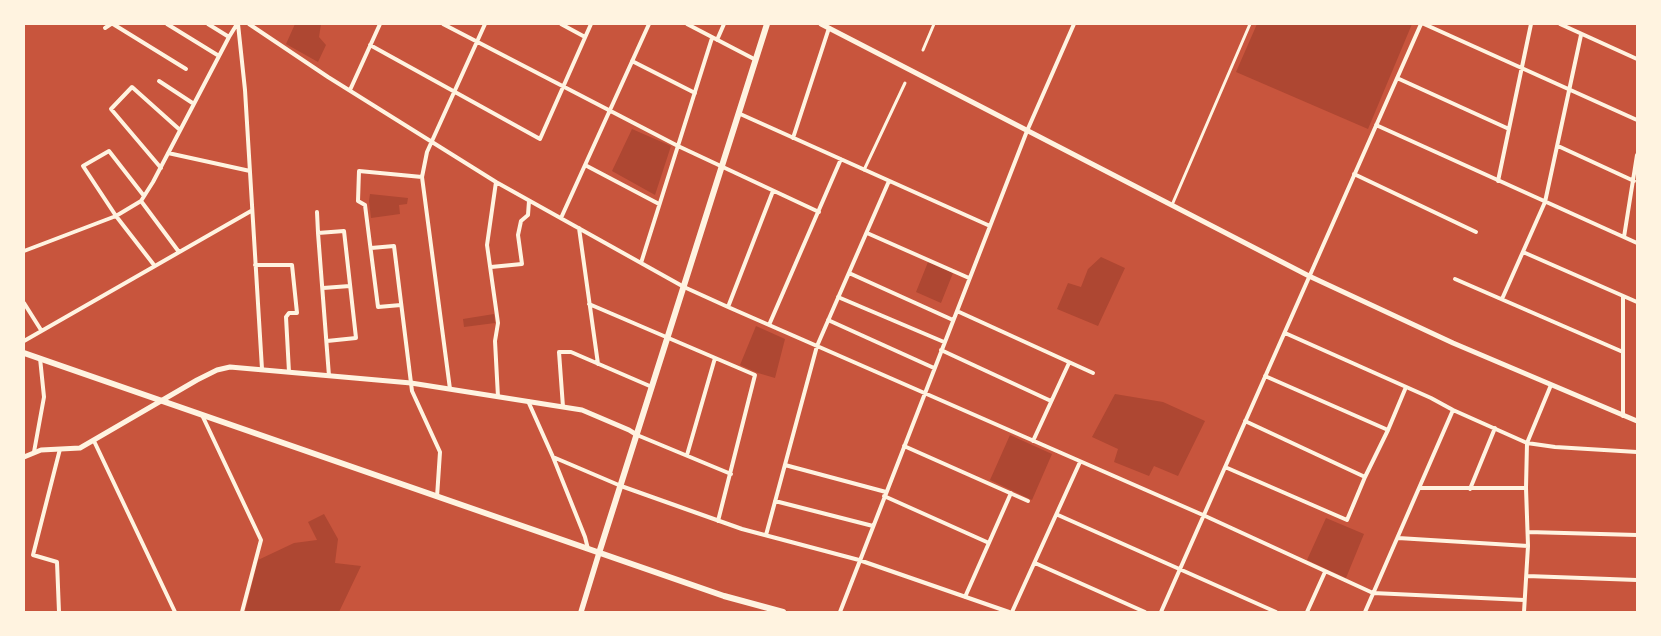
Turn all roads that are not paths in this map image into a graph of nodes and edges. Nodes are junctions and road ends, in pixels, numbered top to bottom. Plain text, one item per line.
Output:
1 (112, 24) edge
2 (167, 24) edge
3 (208, 24) edge
4 (238, 24) edge
5 (249, 24) edge
6 (380, 24) edge
7 (442, 24) edge
8 (485, 24) edge
9 (561, 24) edge
10 (591, 24) edge
11 (649, 24) edge
12 (687, 24) edge
13 (724, 24) edge
14 (767, 24) edge
15 (822, 24) edge
16 (934, 24) edge
17 (1074, 24) edge
18 (1250, 24) edge
19 (1422, 24) edge
20 (1531, 24) edge
21 (1560, 24) edge
22 (105, 28) dead end
23 (829, 28) junction
24 (1581, 35) junction
25 (229, 37) junction
26 (585, 37) junction
27 (712, 38) junction
28 (717, 40) junction
29 (477, 42) junction
30 (370, 45) junction
31 (923, 50) dead end
32 (219, 56) junction
33 (1637, 59) edge
34 (756, 60) junction
35 (632, 61) junction
36 (1522, 68) junction
37 (186, 69) dead end
38 (1397, 78) junction
39 (159, 81) dead end
40 (906, 83) dead end
41 (564, 87) junction
42 (1570, 89) junction
43 (350, 90) junction
44 (455, 91) junction
45 (695, 93) junction
46 (194, 104) junction
47 (610, 111) junction
48 (738, 113) junction
49 (1637, 120) edge
50 (1376, 124) junction
51 (1509, 129) junction
52 (180, 130) junction
53 (1027, 130) junction
54 (793, 138) junction
55 (431, 142) junction
56 (678, 146) junction
57 (1558, 146) junction
58 (168, 153) junction
59 (1637, 155) edge
60 (841, 160) junction
61 (585, 165) junction
62 (161, 168) junction
63 (722, 168) junction
64 (864, 170) junction
65 (250, 171) junction
66 (1354, 174) junction
67 (422, 177) junction
68 (889, 181) junction
69 (1498, 181) junction
70 (1634, 181) junction
71 (496, 182) junction
72 (772, 191) junction
73 (144, 196) junction
74 (529, 200) junction
75 (141, 201) junction
76 (1545, 202) junction
77 (659, 204) junction
78 (1172, 206) junction
79 (252, 211) junction
80 (317, 212) dead end
81 (819, 212) junction
82 (116, 216) junction
83 (561, 218) junction
84 (990, 226) junction
85 (579, 228) junction
86 (1476, 232) dead end
87 (866, 233) junction
88 (318, 234) junction
89 (1624, 237) junction
90 (1637, 243) edge
91 (371, 248) junction
92 (24, 251) edge
93 (180, 252) junction
94 (1523, 252) junction
95 (641, 263) junction
96 (154, 265) junction
97 (255, 265) junction
98 (491, 267) junction
99 (849, 273) junction
100 (1309, 276) junction
101 (970, 278) junction
102 (1455, 279) dead end
103 (350, 286) junction
104 (684, 286) junction
105 (323, 288) junction
106 (1623, 296) junction
107 (838, 297) junction
108 (1502, 299) junction
109 (1637, 302) edge
110 (24, 303) edge
111 (589, 304) junction
112 (401, 305) junction
113 (728, 307) junction
114 (957, 311) junction
115 (828, 320) junction
116 (953, 320) junction
117 (769, 325) junction
118 (41, 330) junction
119 (1285, 332) junction
120 (668, 337) junction
121 (24, 341) edge
122 (327, 341) junction
123 (944, 342) junction
124 (818, 346) junction
125 (941, 350) junction
126 (24, 352) edge
127 (1623, 352) junction
128 (40, 358) junction
129 (715, 358) junction
130 (1069, 363) junction
131 (598, 364) junction
132 (934, 368) junction
133 (262, 369) junction
134 (289, 372) junction
135 (1093, 373) dead end
136 (329, 376) junction
137 (1265, 376) junction
138 (411, 383) junction
139 (1551, 384) junction
140 (1406, 387) junction
141 (652, 388) junction
142 (450, 389) junction
143 (925, 393) junction
144 (498, 397) junction
145 (162, 400) junction
146 (1051, 401) junction
147 (528, 402) junction
148 (563, 407) junction
149 (1453, 410) junction
150 (202, 415) junction
151 (1623, 416) junction
152 (1245, 421) junction
153 (1637, 421) edge
154 (1494, 428) junction
155 (1388, 430) junction
156 (637, 435) junction
157 (94, 441) junction
158 (1033, 442) junction
159 (1527, 443) junction
160 (904, 446) junction
161 (60, 449) junction
162 (34, 452) junction
163 (1637, 452) edge
164 (687, 455) junction
165 (24, 457) edge
166 (553, 457) junction
167 (1080, 462) junction
168 (785, 465) junction
169 (1225, 467) junction
170 (730, 474) junction
171 (1365, 477) junction
172 (621, 486) junction
173 (1419, 488) junction
174 (1526, 488) junction
175 (1470, 489) junction
176 (1011, 493) junction
177 (885, 494) junction
178 (437, 497) junction
179 (775, 501) junction
180 (1028, 501) dead end
181 (1058, 515) junction
182 (1204, 515) junction
183 (718, 521) junction
184 (873, 526) junction
185 (1528, 532) junction
186 (766, 535) junction
187 (1637, 535) edge
188 (1398, 538) junction
189 (989, 543) junction
190 (1528, 546) junction
191 (588, 549) junction
192 (599, 553) junction
193 (859, 560) junction
194 (1035, 563) junction
195 (1180, 569) junction
196 (1325, 572) junction
197 (1527, 576) junction
198 (1637, 580) edge
199 (1373, 593) junction
200 (965, 597) junction
201 (1524, 600) junction
202 (769, 611) edge
203 (59, 612) edge
204 (175, 612) edge
205 (242, 612) edge
206 (580, 612) edge
207 (784, 612) edge
208 (840, 612) edge
209 (1011, 612) edge
210 (1145, 612) edge
211 (1161, 612) edge
212 (1276, 612) edge
213 (1307, 612) edge
214 (1365, 612) edge
215 (1524, 612) edge

1 - 22 street
1 - 37 street
2 - 32 street
3 - 25 street
4 - 25 street
4 - 65 street
5 - 43 street
6 - 30 street
7 - 29 street
8 - 29 street
9 - 26 street
10 - 26 street
11 - 35 street
12 - 27 street
13 - 28 street
14 - 34 main road
15 - 23 street
16 - 31 street
17 - 53 street
18 - 78 street
19 - 36 street
19 - 38 street
20 - 36 street
21 - 24 street
23 - 53 street
23 - 54 street
24 - 33 street
24 - 42 street
25 - 32 street
26 - 41 street
27 - 28 street
27 - 45 street
28 - 34 street
29 - 41 street
29 - 44 street
30 - 43 street
30 - 44 street
32 - 46 street
34 - 48 main road
35 - 45 street
35 - 47 street
36 - 42 street
36 - 51 street
38 - 50 street
38 - 51 street
39 - 46 street
40 - 64 street
41 - 44 street
41 - 47 street
42 - 49 street
42 - 57 street
43 - 55 street
44 - 55 street
45 - 56 street
46 - 52 street
47 - 56 street
47 - 61 street
48 - 54 street
48 - 63 main road
50 - 66 street
50 - 69 street
51 - 69 street
52 - 58 street
52 - 62 street
53 - 78 street
53 - 84 street
54 - 60 street
55 - 67 street
55 - 71 street
56 - 63 street
56 - 77 street
57 - 70 street
57 - 76 street
58 - 62 street
58 - 65 street
59 - 70 street
60 - 64 street
60 - 81 street
61 - 77 street
61 - 83 street
62 - 73 street
63 - 72 street
63 - 104 main road
64 - 68 street
65 - 79 street
66 - 86 street
66 - 100 street
67 - 91 street
67 - 142 street
68 - 84 street
68 - 87 street
69 - 76 street
70 - 89 street
71 - 74 street
71 - 98 street
72 - 81 street
72 - 113 street
73 - 75 street
73 - 82 street
74 - 83 street
74 - 98 street
75 - 82 street
75 - 93 street
76 - 89 street
76 - 94 street
77 - 95 street
78 - 100 street
79 - 93 street
79 - 97 street
80 - 88 street
81 - 117 street
82 - 92 street
82 - 96 street
83 - 85 street
84 - 101 street
85 - 95 street
85 - 111 street
87 - 99 street
87 - 101 street
88 - 103 street
88 - 105 street
89 - 90 street
91 - 112 street
91 - 112 street
93 - 96 street
94 - 106 street
94 - 108 street
95 - 104 street
96 - 118 street
97 - 133 street
97 - 134 street
98 - 144 street
99 - 107 street
99 - 116 street
100 - 119 street
100 - 139 street
101 - 114 street
102 - 108 street
103 - 105 street
103 - 122 street
104 - 113 street
104 - 120 main road
105 - 122 street
106 - 109 street
106 - 127 street
107 - 115 street
107 - 123 street
108 - 127 street
110 - 118 street
111 - 120 street
111 - 131 street
112 - 138 street
113 - 117 street
114 - 116 street
114 - 130 street
115 - 124 street
115 - 132 street
116 - 123 street
117 - 124 street
118 - 121 street
119 - 137 street
119 - 140 street
120 - 129 street
120 - 141 main road
122 - 136 street
123 - 125 street
124 - 143 street
124 - 168 street
125 - 132 street
125 - 146 street
126 - 128 main road
127 - 151 street
128 - 145 main road
128 - 162 street
129 - 164 street
129 - 170 street
130 - 135 street
130 - 146 street
131 - 141 street
131 - 148 street
132 - 143 street
133 - 134 street
133 - 145 street
134 - 136 street
136 - 138 street
137 - 152 street
137 - 155 street
138 - 142 street
138 - 178 street
139 - 151 street
139 - 159 street
140 - 149 street
140 - 155 street
141 - 156 main road
142 - 144 street
143 - 158 street
143 - 160 street
144 - 147 street
145 - 150 main road
145 - 157 street
146 - 158 street
147 - 148 street
147 - 166 street
148 - 156 street
149 - 154 street
149 - 173 street
150 - 178 main road
150 - 205 street
151 - 153 street
152 - 169 street
152 - 171 street
154 - 159 street
154 - 175 street
155 - 171 street
156 - 164 street
156 - 172 main road
157 - 161 street
157 - 204 street
158 - 167 street
159 - 163 street
159 - 174 street
160 - 176 street
160 - 177 street
161 - 162 street
161 - 203 street
162 - 165 street
164 - 170 street
166 - 172 street
166 - 191 street
167 - 181 street
167 - 182 street
168 - 177 street
168 - 179 street
169 - 171 street
169 - 182 street
170 - 183 street
172 - 183 street
172 - 192 main road
173 - 175 street
173 - 188 street
174 - 175 street
174 - 185 street
176 - 180 street
176 - 189 street
177 - 184 street
177 - 189 street
178 - 191 main road
179 - 184 street
179 - 186 street
181 - 194 street
181 - 195 street
182 - 195 street
182 - 196 street
183 - 186 street
184 - 193 street
185 - 187 street
185 - 190 street
186 - 193 street
188 - 190 street
188 - 199 street
189 - 200 street
190 - 197 street
191 - 192 main road
192 - 202 main road
192 - 206 main road
193 - 200 street
193 - 208 street
194 - 209 street
194 - 210 street
195 - 211 street
195 - 212 street
196 - 199 street
196 - 213 street
197 - 198 street
197 - 201 street
199 - 201 street
199 - 214 street
200 - 209 street
201 - 215 street
202 - 207 main road

